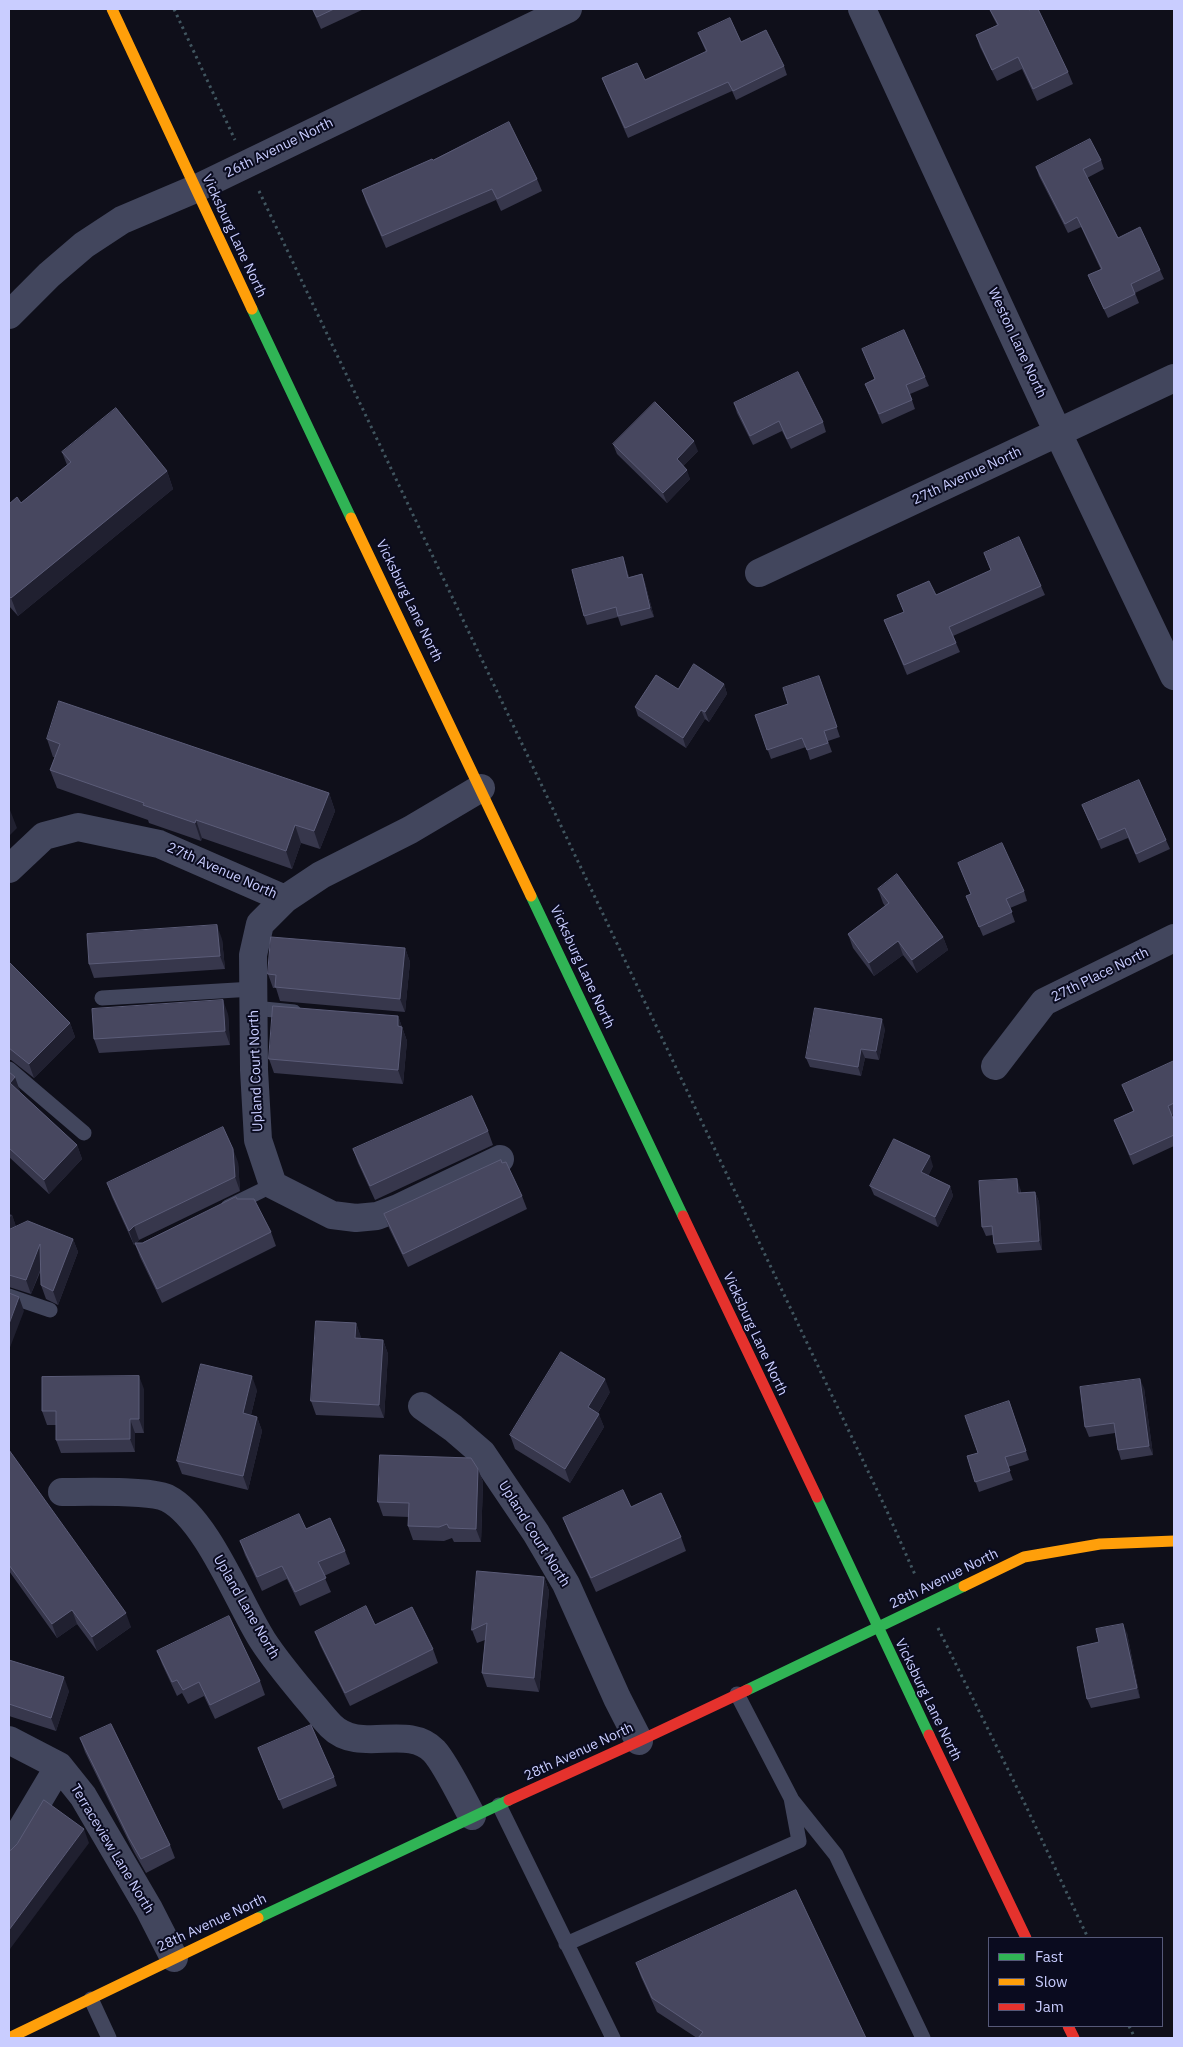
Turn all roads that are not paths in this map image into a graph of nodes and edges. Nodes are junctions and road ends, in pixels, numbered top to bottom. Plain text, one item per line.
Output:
1 (112, 9) edge
2 (568, 9) edge
3 (862, 9) edge
4 (195, 189) junction
5 (9, 315) edge
6 (1174, 378) edge
7 (1058, 433) junction
8 (759, 573) dead end
9 (1174, 676) edge
10 (481, 788) junction
11 (9, 869) edge
12 (285, 899) junction
13 (1174, 938) edge
14 (102, 998) dead end
15 (253, 998) junction
16 (313, 1013) edge
17 (996, 1066) dead end
18 (9, 1068) edge
19 (84, 1133) dead end
20 (500, 1159) edge
21 (273, 1185) junction
22 (213, 1215) edge
23 (9, 1296) edge
24 (50, 1310) edge
25 (422, 1406) dead end
26 (62, 1492) dead end
27 (1174, 1541) edge
28 (877, 1628) junction
29 (737, 1694) junction
30 (9, 1740) edge
31 (639, 1741) junction
32 (59, 1766) junction
33 (791, 1798) junction
34 (499, 1805) junction
35 (472, 1816) junction
36 (9, 1850) edge
37 (1026, 1937) edge
38 (566, 1944) junction
39 (174, 1958) junction
40 (91, 1999) junction
41 (9, 2038) edge
42 (110, 2038) edge
43 (613, 2038) edge
44 (923, 2038) edge

1 - 4 main road, Vicksburg Lane North
2 - 4 street, 26th Avenue North
3 - 7 street, Weston Lane North
4 - 5 street, 26th Avenue North
4 - 10 main road, Vicksburg Lane North
6 - 7 street, 27th Avenue North
7 - 8 street, 27th Avenue North
7 - 9 street, Weston Lane North
10 - 12 street, 27th Avenue North
10 - 28 main road, Vicksburg Lane North
11 - 12 street, 27th Avenue North
12 - 15 street, Upland Court North
13 - 17 street, 27th Place North
14 - 15 lane
15 - 16 lane
15 - 21 street, Upland Court North
18 - 19 lane
20 - 21 street
21 - 22 lane
23 - 24 lane
25 - 31 street, Upland Court North
26 - 35 street, Upland Lane North
27 - 28 main road, 28th Avenue North
28 - 29 main road, 28th Avenue North
28 - 37 main road, Vicksburg Lane North
29 - 31 main road, 28th Avenue North
29 - 33 lane
30 - 32 street, Terraceview Lane North
31 - 34 main road, 28th Avenue North
32 - 36 street
32 - 39 street, Terraceview Lane North
33 - 38 lane
33 - 44 lane
34 - 35 main road, 28th Avenue North
34 - 38 lane
35 - 39 main road, 28th Avenue North
38 - 43 lane
39 - 40 main road, 28th Avenue North
40 - 41 main road, 28th Avenue North
40 - 42 lane

